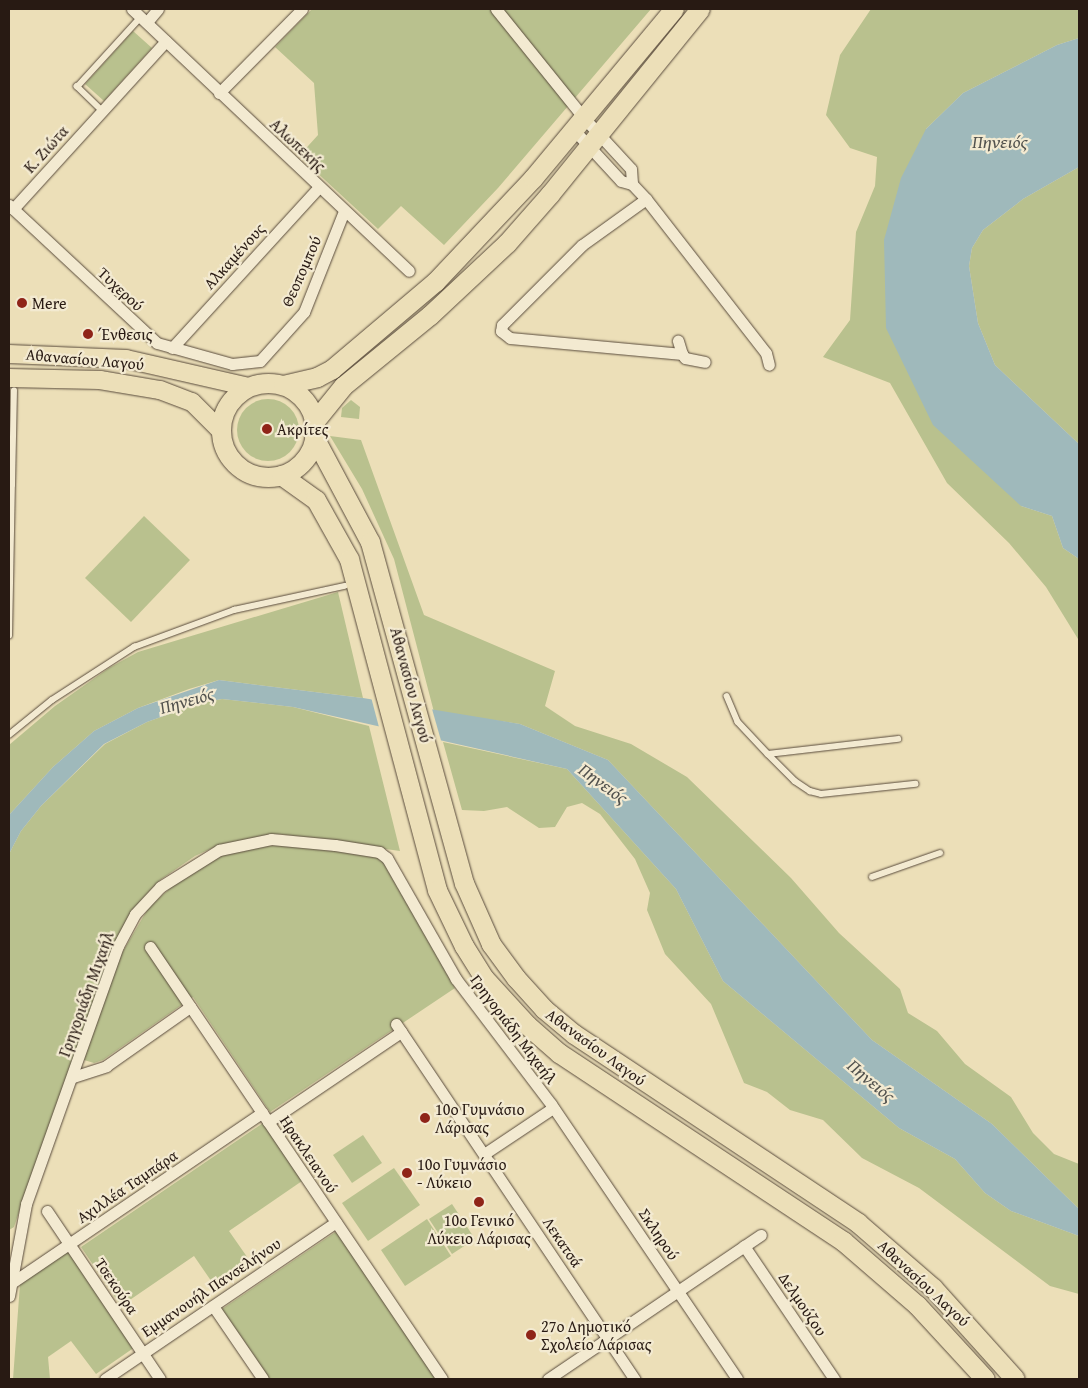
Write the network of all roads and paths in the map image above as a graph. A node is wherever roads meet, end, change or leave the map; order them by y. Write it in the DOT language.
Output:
graph roads {
  1 [pos="158,9"];
  2 [pos="302,9"];
  3 [pos="496,9"];
  4 [pos="674,9"];
  5 [pos="700,9"];
  6 [pos="140,16"];
  7 [pos="166,41"];
  8 [pos="219,93"];
  9 [pos="102,111"];
  10 [pos="579,124"];
  11 [pos="595,140"];
  12 [pos="632,184"];
  13 [pos="318,187"];
  14 [pos="646,199"];
  15 [pos="11,207"];
  16 [pos="344,211"];
  17 [pos="409,271"];
  18 [pos="678,341"];
  19 [pos="172,348"];
  20 [pos="9,354"];
  21 [pos="682,354"];
  22 [pos="260,361"];
  23 [pos="705,362"];
  24 [pos="769,365"];
  25 [pos="11,385"];
  26 [pos="284,385"];
  27 [pos="249,387"];
  28 [pos="314,430"];
  29 [pos="221,431"];
  30 [pos="281,475"];
  31 [pos="10,485"];
  32 [pos="351,585"];
  33 [pos="9,635"];
  34 [pos="727,696"];
  35 [pos="9,735"];
  36 [pos="898,739"];
  37 [pos="768,754"];
  38 [pos="915,784"];
  39 [pos="940,853"];
  40 [pos="872,877"];
  41 [pos="150,947"];
  42 [pos="190,1007"];
  43 [pos="398,1028"];
  44 [pos="73,1076"];
  45 [pos="553,1108"];
  46 [pos="265,1118"];
  47 [pos="484,1154"];
  48 [pos="47,1211"];
  49 [pos="336,1222"];
  50 [pos="761,1235"];
  51 [pos="69,1244"];
  52 [pos="744,1246"];
  53 [pos="9,1290"];
  54 [pos="678,1292"];
  55 [pos="213,1306"];
  56 [pos="608,1339"];
  57 [pos="143,1354"];
  58 [pos="105,1379"];
  59 [pos="160,1379"];
  60 [pos="263,1379"];
  61 [pos="442,1379"];
  62 [pos="548,1379"];
  63 [pos="635,1379"];
  64 [pos="737,1379"];
  65 [pos="834,1379"];
  66 [pos="985,1379"];
  67 [pos="1015,1379"];
  1 -- 6 [label="street"];
  2 -- 8 [label="street"];
  3 -- 10 [label="street"];
  4 -- 10 [label="highway"];
  5 -- 11 [label="highway"];
  6 -- 7 [label="street, Αλωπεκής"];
  6 -- 9 [label="lane"];
  7 -- 8 [label="street, Αλωπεκής"];
  7 -- 9 [label="street, Κ. Ζιώτα"];
  8 -- 13 [label="street, Αλωπεκής"];
  9 -- 15 [label="street, Κ. Ζιώτα"];
  10 -- 11 [label="street"];
  10 -- 11 [label="street"];
  10 -- 26 [label="highway"];
  11 -- 12 [label="street"];
  11 -- 12 [label="street"];
  11 -- 28 [label="highway"];
  12 -- 14 [label="street"];
  13 -- 16 [label="street, Αλωπεκής"];
  13 -- 19 [label="street, Αλκαμένους"];
  14 -- 21 [label="street"];
  14 -- 24 [label="street"];
  15 -- 19 [label="street, Τυχερού"];
  16 -- 17 [label="street, Αλωπεκής"];
  16 -- 22 [label="street, Θεοπομπού"];
  18 -- 21 [label="street"];
  19 -- 22 [label="street, Τυχερού"];
  20 -- 27 [label="main road, Αθανασίου Λαγού"];
  21 -- 23 [label="street"];
  25 -- 29 [label="main road, Αθανασίου Λαγού"];
  25 -- 31 [label="lane"];
  26 -- 27 [label="highway"];
  26 -- 28 [label="highway"];
  27 -- 29 [label="highway"];
  28 -- 30 [label="highway"];
  28 -- 67 [label="highway, Αθανασίου Λαγού"];
  29 -- 30 [label="highway"];
  30 -- 32 [label="highway, Αθανασίου Λαγού"];
  31 -- 33 [label="lane"];
  32 -- 35 [label="lane"];
  32 -- 66 [label="highway, Αθανασίου Λαγού"];
  34 -- 37 [label="lane"];
  36 -- 37 [label="lane"];
  37 -- 38 [label="lane"];
  39 -- 40 [label="lane"];
  41 -- 42 [label="street, Ηρακλειανού"];
  42 -- 44 [label="street"];
  42 -- 46 [label="street, Ηρακλειανού"];
  43 -- 46 [label="street, Αχιλλέα Ταμπάρα"];
  43 -- 47 [label="street, Λεκατσά"];
  44 -- 45 [label="street, Γρηγοριάδη Μιχαήλ"];
  44 -- 53 [label="street, Γρηγοριάδη Μιχαήλ"];
  45 -- 47 [label="street"];
  45 -- 54 [label="street, Σκληρού"];
  46 -- 49 [label="street, Ηρακλειανού"];
  46 -- 51 [label="street, Αχιλλέα Ταμπάρα"];
  47 -- 56 [label="street, Λεκατσά"];
  48 -- 51 [label="street, Τσεκούρα"];
  49 -- 55 [label="street, Εμμανουήλ Πανσελήνου"];
  49 -- 61 [label="street, Ηρακλειανού"];
  50 -- 52 [label="street"];
  51 -- 53 [label="street, Αχιλλέα Ταμπάρα"];
  51 -- 57 [label="street, Τσεκούρα"];
  52 -- 54 [label="street"];
  52 -- 65 [label="street, Δελμούζου"];
  54 -- 56 [label="street"];
  54 -- 64 [label="street, Σκληρού"];
  55 -- 57 [label="street, Εμμανουήλ Πανσελήνου"];
  55 -- 60 [label="street"];
  56 -- 62 [label="street"];
  56 -- 63 [label="street, Λεκατσά"];
  57 -- 58 [label="street, Εμμανουήλ Πανσελήνου"];
  57 -- 59 [label="street, Τσεκούρα"];
}
